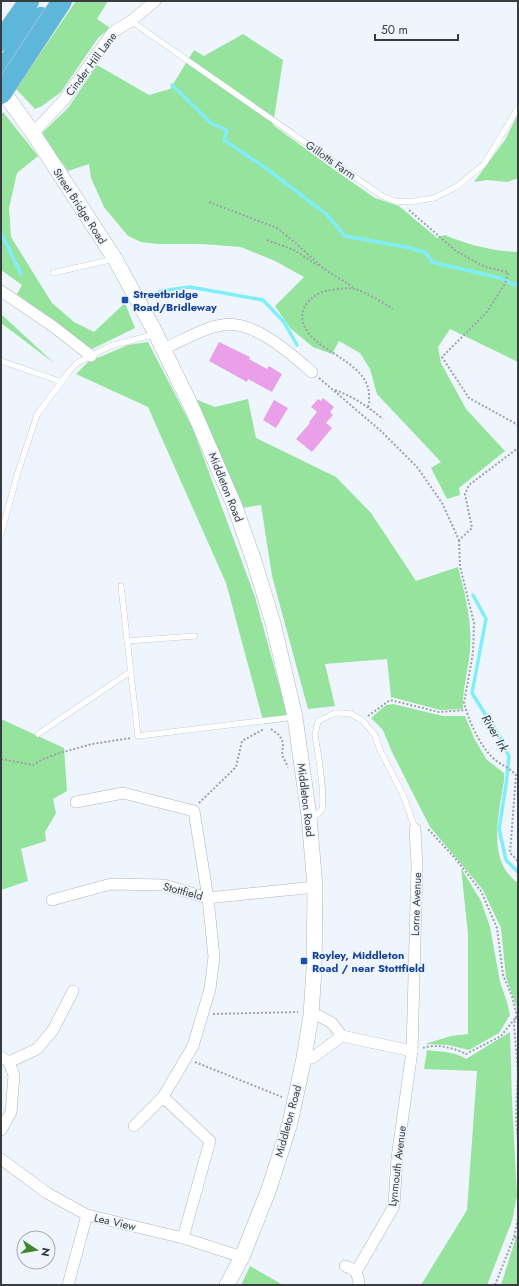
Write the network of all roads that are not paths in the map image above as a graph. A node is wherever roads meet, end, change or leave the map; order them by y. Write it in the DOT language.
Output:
graph roads {
  1 [pos="17,1"];
  2 [pos="29,1"];
  3 [pos="53,1"];
  4 [pos="62,1"];
  5 [pos="155,1"];
  6 [pos="131,21"];
  7 [pos="1,22"];
  8 [pos="1,41"];
  9 [pos="1,72"];
  10 [pos="1,89"];
  11 [pos="1,94"];
  12 [pos="518,108"];
  13 [pos="33,132"];
  14 [pos="115,259"];
  15 [pos="53,273"];
  16 [pos="1,291"];
  17 [pos="154,331"];
  18 [pos="163,349"];
  19 [pos="91,356"];
  20 [pos="1,361"];
  21 [pos="312,372"];
  22 [pos="62,382"];
  23 [pos="1,534"];
  24 [pos="121,586"];
  25 [pos="195,636"];
  26 [pos="127,641"];
  27 [pos="130,672"];
  28 [pos="295,717"];
  29 [pos="38,734"];
  30 [pos="76,802"];
  31 [pos="309,816"];
  32 [pos="415,829"];
  33 [pos="315,888"];
  34 [pos="208,898"];
  35 [pos="52,900"];
  36 [pos="73,990"];
  37 [pos="311,1013"];
  38 [pos="342,1036"];
  39 [pos="412,1051"];
  40 [pos="304,1058"];
  41 [pos="5,1060"];
  42 [pos="163,1097"];
  43 [pos="134,1126"];
  44 [pos="1,1130"];
  45 [pos="1,1159"];
  46 [pos="87,1215"];
  47 [pos="183,1238"];
  48 [pos="242,1257"];
  49 [pos="345,1266"];
  50 [pos="356,1272"];
  51 [pos="359,1284"];
  52 [pos="68,1285"];
  53 [pos="227,1285"];
  1 -- 7 [label="highway"];
  2 -- 8 [label="highway"];
  3 -- 9 [label="highway"];
  4 -- 11 [label="highway, bridge"];
  5 -- 6 [label="street, Cinder Hill Lane"];
  6 -- 12 [label="lane, Gillotts Farm"];
  6 -- 13 [label="street, Cinder Hill Lane"];
  10 -- 13 [label="main road, Street Bridge Road"];
  13 -- 14 [label="main road, Street Bridge Road"];
  14 -- 15 [label="lane"];
  14 -- 17 [label="main road, Street Bridge Road"];
  16 -- 19 [label="street"];
  17 -- 18 [label="main road, Middleton Road"];
  17 -- 19 [label="lane"];
  18 -- 21 [label="street"];
  18 -- 28 [label="main road, Middleton Road"];
  19 -- 22 [label="lane"];
  20 -- 22 [label="lane"];
  22 -- 23 [label="lane"];
  24 -- 26 [label="lane"];
  25 -- 26 [label="lane"];
  26 -- 27 [label="lane"];
  27 -- 28 [label="lane"];
  27 -- 29 [label="lane"];
  28 -- 31 [label="main road, Middleton Road"];
  30 -- 34 [label="street"];
  31 -- 32 [label="lane"];
  31 -- 33 [label="main road, Middleton Road"];
  32 -- 39 [label="street, Lorne Avenue"];
  33 -- 34 [label="street, Stottfield"];
  33 -- 37 [label="main road, Middleton Road"];
  34 -- 35 [label="street, Stottfield"];
  34 -- 42 [label="street"];
  36 -- 41 [label="street"];
  37 -- 38 [label="street"];
  37 -- 40 [label="main road, Middleton Road"];
  38 -- 39 [label="street"];
  38 -- 40 [label="street"];
  39 -- 50 [label="street, Lynmouth Avenue"];
  40 -- 48 [label="main road, Middleton Road"];
  41 -- 44 [label="street"];
  42 -- 43 [label="street"];
  42 -- 47 [label="street"];
  45 -- 46 [label="street, Lea View"];
  46 -- 47 [label="street, Lea View"];
  46 -- 52 [label="street"];
  47 -- 48 [label="street, Lea View"];
  48 -- 53 [label="main road, Middleton Road"];
  49 -- 50 [label="street"];
  50 -- 51 [label="street"];
}
